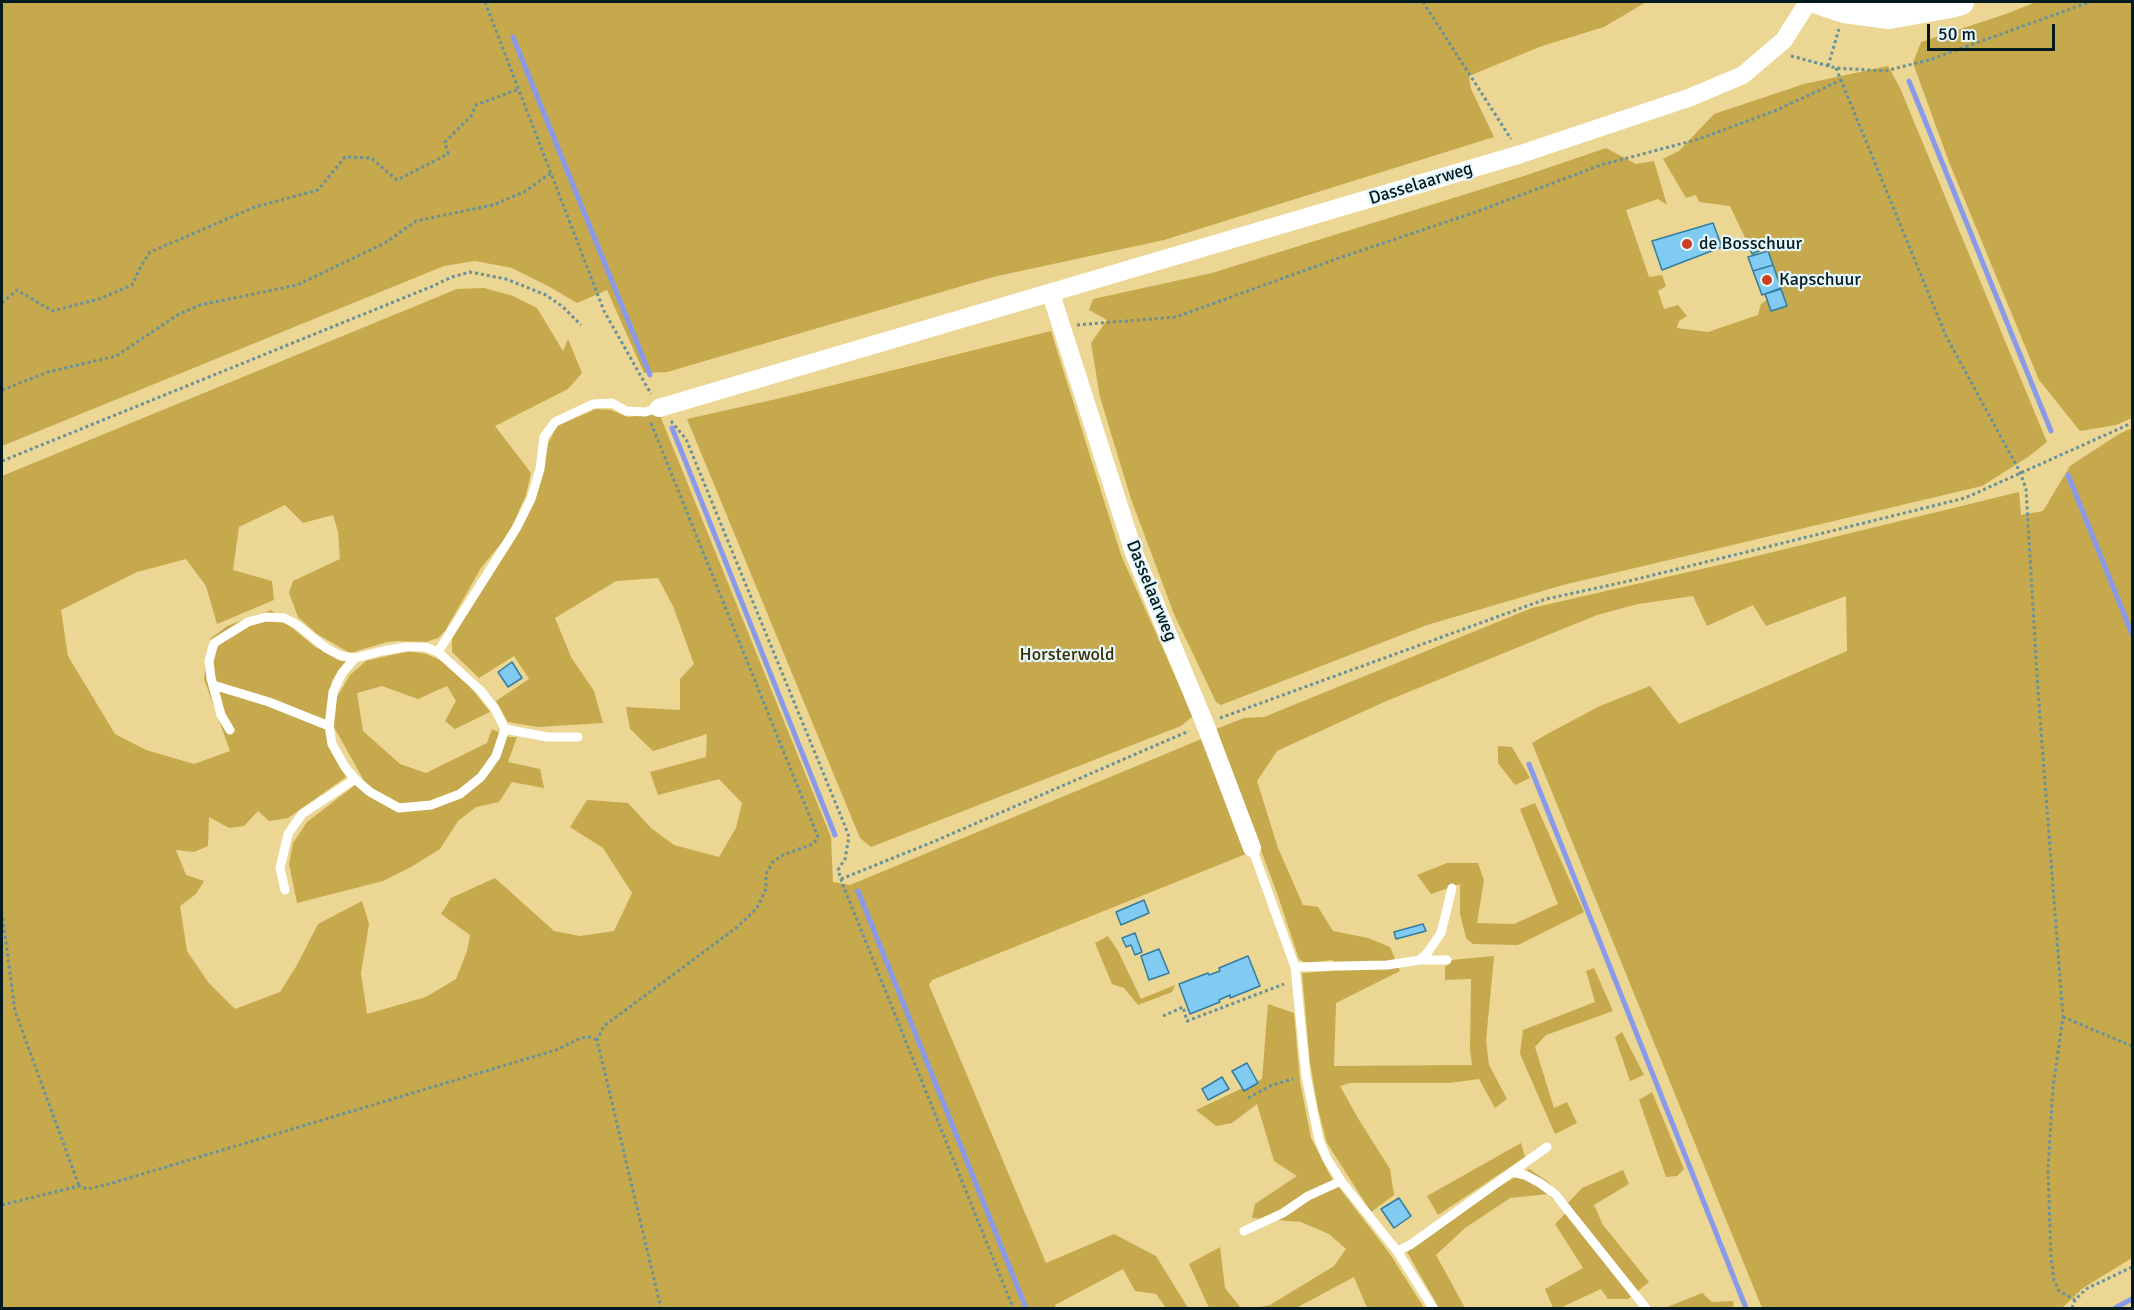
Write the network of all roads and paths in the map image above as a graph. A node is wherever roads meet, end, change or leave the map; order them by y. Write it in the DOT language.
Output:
graph roads {
  1 [pos="485,2"];
  2 [pos="1423,2"];
  3 [pos="1808,2"];
  4 [pos="1820,2"];
  5 [pos="1961,2"];
  6 [pos="2090,2"];
  7 [pos="1844,10"];
  8 [pos="1778,46"];
  9 [pos="1828,66"];
  10 [pos="1836,68"];
  11 [pos="1841,81"];
  12 [pos="519,89"];
  13 [pos="1521,154"];
  14 [pos="551,173"];
  15 [pos="1051,294"];
  16 [pos="2,303"];
  17 [pos="581,325"];
  18 [pos="1061,327"];
  19 [pos="2,390"];
  20 [pos="652,410"];
  21 [pos="2133,423"];
  22 [pos="2,461"];
  23 [pos="2020,472"];
  24 [pos="438,652"];
  25 [pos="355,658"];
  26 [pos="213,685"];
  27 [pos="1206,724"];
  28 [pos="329,726"];
  29 [pos="505,729"];
  30 [pos="230,730"];
  31 [pos="578,737"];
  32 [pos="355,779"];
  33 [pos="1252,848"];
  34 [pos="841,879"];
  35 [pos="1452,888"];
  36 [pos="285,890"];
  37 [pos="2,912"];
  38 [pos="1420,960"];
  39 [pos="1447,960"];
  40 [pos="1296,967"];
  41 [pos="1297,980"];
  42 [pos="1163,1016"];
  43 [pos="2062,1017"];
  44 [pos="597,1040"];
  45 [pos="2133,1046"];
  46 [pos="1306,1076"];
  47 [pos="1248,1098"];
  48 [pos="1547,1147"];
  49 [pos="1512,1172"];
  50 [pos="1341,1181"];
  51 [pos="79,1186"];
  52 [pos="2,1205"];
  53 [pos="1244,1231"];
  54 [pos="1397,1251"];
  55 [pos="2133,1267"];
  56 [pos="2075,1300"];
  57 [pos="1645,1307"];
  58 [pos="661,1308"];
  59 [pos="1013,1308"];
  60 [pos="1433,1308"];
  61 [pos="2072,1308"];
  1 -- 12 [label="path"];
  2 -- 13 [label="path"];
  3 -- 8 [label="street, Dasselaarweg"];
  4 -- 7 [label="street"];
  5 -- 7 [label="street"];
  6 -- 10 [label="path"];
  7 -- 9 [label="path"];
  8 -- 9 [label="path"];
  8 -- 13 [label="street, Dasselaarweg"];
  9 -- 10 [label="path"];
  10 -- 11 [label="path"];
  11 -- 18 [label="path"];
  11 -- 23 [label="path"];
  12 -- 14 [label="path"];
  12 -- 16 [label="path"];
  13 -- 15 [label="street, Dasselaarweg"];
  14 -- 19 [label="path"];
  14 -- 20 [label="path"];
  15 -- 18 [label="street, Dasselaarweg"];
  15 -- 20 [label="street, Dasselaarweg"];
  17 -- 22 [label="path"];
  18 -- 27 [label="street, Dasselaarweg"];
  20 -- 24 [label="lane"];
  20 -- 34 [label="path"];
  20 -- 44 [label="path"];
  21 -- 23 [label="path"];
  23 -- 27 [label="path"];
  23 -- 43 [label="path"];
  24 -- 25 [label="lane"];
  24 -- 29 [label="lane"];
  25 -- 26 [label="lane"];
  25 -- 28 [label="lane"];
  26 -- 28 [label="lane"];
  26 -- 30 [label="lane"];
  27 -- 33 [label="street, Dasselaarweg"];
  27 -- 34 [label="path"];
  28 -- 32 [label="lane"];
  29 -- 31 [label="lane"];
  29 -- 32 [label="lane"];
  32 -- 36 [label="lane"];
  33 -- 40 [label="lane"];
  34 -- 59 [label="path"];
  35 -- 38 [label="lane"];
  37 -- 51 [label="path"];
  38 -- 39 [label="lane"];
  38 -- 40 [label="lane"];
  40 -- 41 [label="lane"];
  41 -- 42 [label="path"];
  41 -- 46 [label="lane"];
  43 -- 45 [label="path"];
  43 -- 56 [label="path"];
  44 -- 51 [label="path"];
  44 -- 58 [label="path"];
  46 -- 47 [label="path"];
  46 -- 50 [label="lane"];
  48 -- 49 [label="lane"];
  49 -- 54 [label="lane"];
  49 -- 57 [label="lane"];
  50 -- 53 [label="lane"];
  50 -- 54 [label="lane"];
  51 -- 52 [label="path"];
  54 -- 60 [label="lane"];
  55 -- 56 [label="path"];
  56 -- 61 [label="path"];
}
